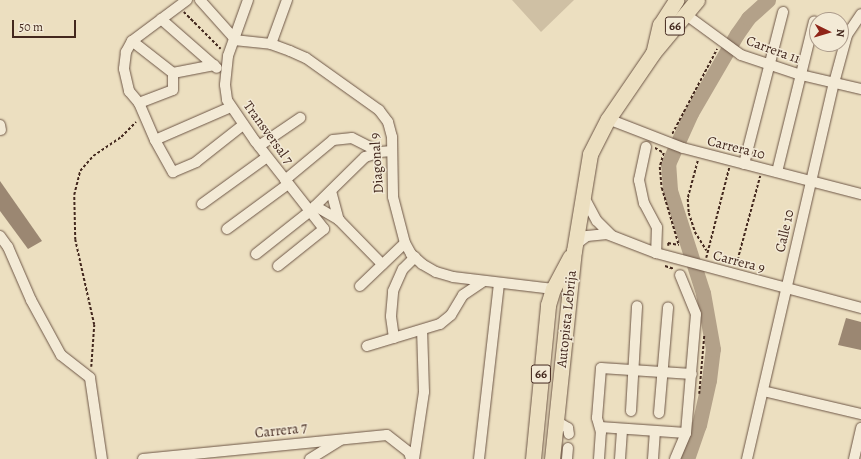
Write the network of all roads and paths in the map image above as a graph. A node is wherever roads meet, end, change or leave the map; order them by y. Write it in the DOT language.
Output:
graph roads {
  1 [pos="200,0"];
  2 [pos="248,0"];
  3 [pos="287,0"];
  4 [pos="676,0"];
  5 [pos="697,0"];
  6 [pos="183,3"];
  7 [pos="783,12"];
  8 [pos="685,14"];
  9 [pos="861,14"];
  10 [pos="161,20"];
  11 [pos="718,38"];
  12 [pos="234,39"];
  13 [pos="132,41"];
  14 [pos="809,42"];
  15 [pos="271,44"];
  16 [pos="653,53"];
  17 [pos="228,56"];
  18 [pos="214,65"];
  19 [pos="769,66"];
  20 [pos="173,74"];
  21 [pos="225,74"];
  22 [pos="801,75"];
  23 [pos="834,83"];
  24 [pos="861,89"];
  25 [pos="141,106"];
  26 [pos="231,107"];
  27 [pos="300,118"];
  28 [pos="608,119"];
  29 [pos="0,125"];
  30 [pos="243,125"];
  31 [pos="0,130"];
  32 [pos="663,139"];
  33 [pos="155,140"];
  34 [pos="259,146"];
  35 [pos="646,147"];
  36 [pos="392,151"];
  37 [pos="380,152"];
  38 [pos="700,153"];
  39 [pos="267,158"];
  40 [pos="731,161"];
  41 [pos="744,164"];
  42 [pos="762,169"];
  43 [pos="778,172"];
  44 [pos="812,181"];
  45 [pos="286,182"];
  46 [pos="331,190"];
  47 [pos="582,193"];
  48 [pos="861,194"];
  49 [pos="202,204"];
  50 [pos="312,209"];
  51 [pos="339,220"];
  52 [pos="227,229"];
  53 [pos="612,235"];
  54 [pos="0,236"];
  55 [pos="405,243"];
  56 [pos="678,245"];
  57 [pos="574,248"];
  58 [pos="707,252"];
  59 [pos="656,253"];
  60 [pos="256,254"];
  61 [pos="415,258"];
  62 [pos="382,264"];
  63 [pos="278,266"];
  64 [pos="701,266"];
  65 [pos="680,275"];
  66 [pos="734,275"];
  67 [pos="484,281"];
  68 [pos="499,284"];
  69 [pos="360,286"];
  70 [pos="553,289"];
  71 [pos="786,289"];
  72 [pos="638,306"];
  73 [pos="668,307"];
  74 [pos="861,308"];
  75 [pos="422,330"];
  76 [pos="394,338"];
  77 [pos="367,346"];
  78 [pos="634,370"];
  79 [pos="662,372"];
  80 [pos="692,374"];
  81 [pos="90,378"];
  82 [pos="763,391"];
  83 [pos="631,411"];
  84 [pos="659,413"];
  85 [pos="861,414"];
  86 [pos="556,421"];
  87 [pos="600,427"];
  88 [pos="861,428"];
  89 [pos="622,429"];
  90 [pos="655,431"];
  91 [pos="686,433"];
  92 [pos="569,434"];
  93 [pos="342,439"];
  94 [pos="568,448"];
  95 [pos="102,459"];
  96 [pos="143,459"];
  97 [pos="310,459"];
  98 [pos="412,459"];
  99 [pos="479,459"];
  100 [pos="533,459"];
  101 [pos="553,459"];
  102 [pos="567,459"];
  103 [pos="599,459"];
  104 [pos="620,459"];
  105 [pos="652,459"];
  106 [pos="675,459"];
  107 [pos="747,459"];
  108 [pos="854,459"];
  1 -- 12 [label="street"];
  2 -- 12 [label="street, Transversal 7"];
  3 -- 15 [label="street"];
  4 -- 16 [label="highway, Autopista Lebrija / 66"];
  5 -- 8 [label="highway, Autopista Lebrija / 66"];
  6 -- 10 [label="street"];
  6 -- 17 [label="path"];
  7 -- 19 [label="street"];
  8 -- 11 [label="street, Carrera 11"];
  8 -- 16 [label="highway, Autopista Lebrija / 66"];
  9 -- 23 [label="street, Calle 10"];
  10 -- 13 [label="street"];
  10 -- 18 [label="street"];
  11 -- 19 [label="street, Carrera 11"];
  11 -- 32 [label="path"];
  12 -- 15 [label="street, Diagonal 9"];
  12 -- 17 [label="street, Transversal 7"];
  13 -- 20 [label="street"];
  13 -- 25 [label="street"];
  14 -- 22 [label="street"];
  15 -- 36 [label="street, Diagonal 9"];
  16 -- 28 [label="highway, Autopista Lebrija / 66"];
  17 -- 21 [label="street, Transversal 7"];
  18 -- 20 [label="street"];
  18 -- 21 [label="street"];
  19 -- 22 [label="street, Carrera 11"];
  19 -- 41 [label="street"];
  20 -- 25 [label="street"];
  21 -- 26 [label="street, Transversal 7"];
  22 -- 23 [label="street, Carrera 11"];
  22 -- 43 [label="street"];
  23 -- 24 [label="street, Carrera 11"];
  23 -- 44 [label="street, Calle 10"];
  25 -- 33 [label="street"];
  25 -- 81 [label="path"];
  26 -- 30 [label="street, Transversal 7"];
  26 -- 33 [label="street"];
  27 -- 34 [label="street"];
  28 -- 32 [label="street, Carrera 10"];
  28 -- 47 [label="highway, Autopista Lebrija / 66"];
  29 -- 31 [label="street"];
  30 -- 33 [label="street"];
  30 -- 34 [label="street, Transversal 7"];
  32 -- 38 [label="street, Carrera 10"];
  32 -- 56 [label="path"];
  34 -- 39 [label="street, Transversal 7"];
  35 -- 59 [label="street"];
  36 -- 37 [label="street"];
  36 -- 55 [label="street, Diagonal 9"];
  37 -- 45 [label="street"];
  37 -- 46 [label="street"];
  38 -- 40 [label="street, Carrera 10"];
  38 -- 58 [label="path"];
  39 -- 45 [label="street, Transversal 7"];
  39 -- 49 [label="street"];
  40 -- 41 [label="street, Carrera 10"];
  40 -- 58 [label="path"];
  41 -- 42 [label="street, Carrera 10"];
  42 -- 43 [label="street, Carrera 10"];
  42 -- 66 [label="path"];
  43 -- 44 [label="street, Carrera 10"];
  44 -- 48 [label="street, Carrera 10"];
  44 -- 71 [label="street, Calle 10"];
  45 -- 50 [label="street, Transversal 7"];
  45 -- 52 [label="street"];
  46 -- 50 [label="street"];
  46 -- 51 [label="street"];
  47 -- 53 [label="street, Carrera 9"];
  47 -- 57 [label="highway, Autopista Lebrija / 66"];
  50 -- 51 [label="street"];
  50 -- 60 [label="street"];
  50 -- 63 [label="street, Transversal 7"];
  51 -- 62 [label="street"];
  53 -- 57 [label="street, Carrera 9"];
  53 -- 59 [label="street, Carrera 9"];
  54 -- 81 [label="street"];
  55 -- 61 [label="street, Diagonal 9"];
  55 -- 62 [label="street"];
  57 -- 70 [label="highway, Autopista Lebrija / 66"];
  57 -- 86 [label="highway, Autopista Lebrija / 66"];
  58 -- 64 [label="path"];
  59 -- 64 [label="street, Carrera 9"];
  61 -- 67 [label="street, Diagonal 9"];
  61 -- 76 [label="street"];
  62 -- 69 [label="street"];
  64 -- 66 [label="street, Carrera 9"];
  65 -- 80 [label="street"];
  66 -- 71 [label="street, Carrera 9"];
  67 -- 68 [label="street, Diagonal 9"];
  67 -- 75 [label="street"];
  68 -- 70 [label="street, Diagonal 9"];
  68 -- 99 [label="street"];
  70 -- 100 [label="highway, Autopista Lebrija / 66"];
  71 -- 74 [label="street, Carrera 9"];
  71 -- 82 [label="street, Calle 10"];
  72 -- 78 [label="street"];
  73 -- 79 [label="street"];
  75 -- 76 [label="street"];
  75 -- 98 [label="street"];
  76 -- 77 [label="street"];
  78 -- 79 [label="street"];
  78 -- 83 [label="street"];
  78 -- 87 [label="street"];
  79 -- 80 [label="street"];
  79 -- 84 [label="street"];
  80 -- 91 [label="street"];
  81 -- 95 [label="street"];
  82 -- 85 [label="street"];
  82 -- 107 [label="street, Calle 10"];
  86 -- 92 [label="street"];
  86 -- 101 [label="highway, Autopista Lebrija / 66"];
  87 -- 89 [label="street"];
  87 -- 103 [label="street"];
  88 -- 108 [label="street"];
  89 -- 90 [label="street"];
  89 -- 104 [label="street"];
  90 -- 91 [label="street"];
  90 -- 105 [label="street"];
  91 -- 106 [label="street"];
  93 -- 96 [label="street, Carrera 7"];
  93 -- 97 [label="street"];
  93 -- 98 [label="street, Carrera 7"];
  94 -- 102 [label="street"];
}
